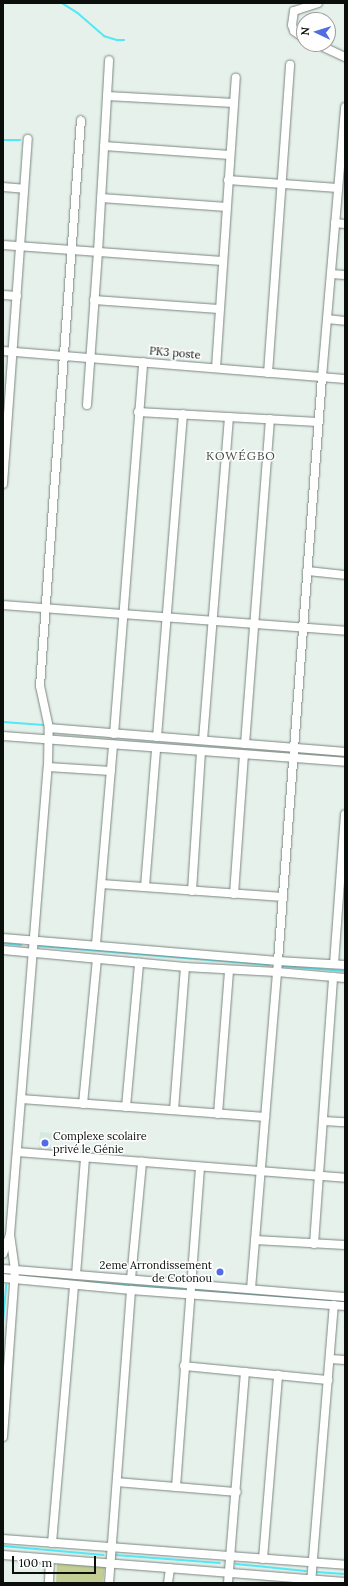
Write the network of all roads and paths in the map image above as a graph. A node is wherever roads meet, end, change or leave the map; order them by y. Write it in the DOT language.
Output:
graph roads {
  1 [pos="318,3"];
  2 [pos="296,32"];
  3 [pos="334,52"];
  4 [pos="345,57"];
  5 [pos="109,60"];
  6 [pos="290,65"];
  7 [pos="236,78"];
  8 [pos="107,96"];
  9 [pos="234,103"];
  10 [pos="345,107"];
  11 [pos="345,117"];
  12 [pos="81,120"];
  13 [pos="28,139"];
  14 [pos="104,146"];
  15 [pos="230,155"];
  16 [pos="342,171"];
  17 [pos="228,180"];
  18 [pos="281,184"];
  19 [pos="3,187"];
  20 [pos="338,188"];
  21 [pos="24,189"];
  22 [pos="100,198"];
  23 [pos="226,207"];
  24 [pos="335,223"];
  25 [pos="345,224"];
  26 [pos="3,245"];
  27 [pos="21,246"];
  28 [pos="73,249"];
  29 [pos="98,252"];
  30 [pos="222,261"];
  31 [pos="331,274"];
  32 [pos="345,275"];
  33 [pos="3,296"];
  34 [pos="17,296"];
  35 [pos="94,300"];
  36 [pos="219,309"];
  37 [pos="327,319"];
  38 [pos="345,320"];
  39 [pos="3,351"];
  40 [pos="13,352"];
  41 [pos="64,357"];
  42 [pos="90,359"];
  43 [pos="143,362"];
  44 [pos="216,368"];
  45 [pos="268,373"];
  46 [pos="322,377"];
  47 [pos="345,379"];
  48 [pos="6,400"];
  49 [pos="86,405"];
  50 [pos="138,412"];
  51 [pos="183,414"];
  52 [pos="228,417"];
  53 [pos="270,419"];
  54 [pos="318,422"];
  55 [pos="3,484"];
  56 [pos="307,571"];
  57 [pos="345,575"];
  58 [pos="3,605"];
  59 [pos="46,608"];
  60 [pos="124,614"];
  61 [pos="168,617"];
  62 [pos="212,621"];
  63 [pos="254,624"];
  64 [pos="303,628"];
  65 [pos="345,631"];
  66 [pos="49,728"];
  67 [pos="114,734"];
  68 [pos="3,736"];
  69 [pos="157,737"];
  70 [pos="49,739"];
  71 [pos="203,740"];
  72 [pos="245,744"];
  73 [pos="113,745"];
  74 [pos="294,747"];
  75 [pos="156,749"];
  76 [pos="201,752"];
  77 [pos="345,752"];
  78 [pos="244,755"];
  79 [pos="292,758"];
  80 [pos="345,762"];
  81 [pos="48,767"];
  82 [pos="111,771"];
  83 [pos="345,814"];
  84 [pos="102,884"];
  85 [pos="145,887"];
  86 [pos="192,891"];
  87 [pos="234,894"];
  88 [pos="283,898"];
  89 [pos="342,911"];
  90 [pos="3,938"];
  91 [pos="35,941"];
  92 [pos="96,944"];
  93 [pos="3,950"];
  94 [pos="34,953"];
  95 [pos="97,959"];
  96 [pos="278,961"];
  97 [pos="139,963"];
  98 [pos="334,964"];
  99 [pos="345,965"];
  100 [pos="185,967"];
  101 [pos="228,970"];
  102 [pos="277,972"];
  103 [pos="333,977"];
  104 [pos="345,978"];
  105 [pos="21,1099"];
  106 [pos="83,1104"];
  107 [pos="126,1107"];
  108 [pos="174,1110"];
  109 [pos="218,1114"];
  110 [pos="265,1117"];
  111 [pos="323,1121"];
  112 [pos="345,1122"];
  113 [pos="17,1152"];
  114 [pos="85,1158"];
  115 [pos="142,1162"];
  116 [pos="200,1167"];
  117 [pos="261,1171"];
  118 [pos="319,1176"];
  119 [pos="345,1178"];
  120 [pos="7,1223"];
  121 [pos="10,1235"];
  122 [pos="255,1240"];
  123 [pos="314,1244"];
  124 [pos="345,1245"];
  125 [pos="3,1254"];
  126 [pos="3,1270"];
  127 [pos="14,1270"];
  128 [pos="76,1275"];
  129 [pos="3,1278"];
  130 [pos="14,1280"];
  131 [pos="131,1280"];
  132 [pos="193,1284"];
  133 [pos="74,1285"];
  134 [pos="251,1289"];
  135 [pos="131,1290"];
  136 [pos="192,1294"];
  137 [pos="345,1297"];
  138 [pos="334,1306"];
  139 [pos="345,1306"];
  140 [pos="330,1359"];
  141 [pos="345,1360"];
  142 [pos="184,1366"];
  143 [pos="245,1372"];
  144 [pos="278,1376"];
  145 [pos="328,1380"];
  146 [pos="3,1437"];
  147 [pos="117,1482"];
  148 [pos="176,1487"];
  149 [pos="237,1492"];
  150 [pos="3,1539"];
  151 [pos="52,1543"];
  152 [pos="111,1546"];
  153 [pos="3,1555"];
  154 [pos="230,1556"];
  155 [pos="263,1559"];
  156 [pos="50,1560"];
  157 [pos="110,1564"];
  158 [pos="313,1564"];
  159 [pos="345,1565"];
  160 [pos="170,1568"];
  161 [pos="229,1572"];
  162 [pos="261,1579"];
  163 [pos="311,1581"];
  164 [pos="345,1582"];
  165 [pos="48,1583"];
  166 [pos="109,1583"];
  167 [pos="168,1583"];
  168 [pos="228,1583"];
  1 -- 2 [label="street"];
  3 -- 4 [label="street"];
  5 -- 8 [label="street"];
  6 -- 18 [label="street"];
  7 -- 9 [label="street"];
  8 -- 9 [label="street"];
  8 -- 14 [label="street"];
  9 -- 15 [label="street"];
  10 -- 11 [label="street"];
  11 -- 16 [label="street"];
  12 -- 28 [label="street"];
  13 -- 21 [label="street"];
  14 -- 15 [label="street"];
  14 -- 22 [label="street"];
  15 -- 17 [label="street"];
  16 -- 20 [label="street"];
  17 -- 18 [label="street"];
  17 -- 23 [label="street"];
  18 -- 20 [label="street"];
  18 -- 45 [label="street"];
  19 -- 21 [label="street"];
  20 -- 24 [label="street"];
  21 -- 27 [label="street"];
  22 -- 23 [label="street"];
  22 -- 29 [label="street"];
  23 -- 30 [label="street"];
  24 -- 25 [label="street"];
  24 -- 31 [label="street"];
  26 -- 27 [label="street"];
  27 -- 28 [label="street"];
  27 -- 34 [label="street"];
  28 -- 29 [label="street"];
  28 -- 41 [label="street"];
  29 -- 30 [label="street"];
  29 -- 35 [label="street"];
  30 -- 36 [label="street"];
  31 -- 32 [label="street"];
  31 -- 37 [label="street"];
  33 -- 34 [label="street"];
  34 -- 40 [label="street"];
  35 -- 36 [label="street"];
  35 -- 42 [label="street"];
  36 -- 44 [label="street"];
  37 -- 38 [label="street"];
  37 -- 46 [label="street"];
  39 -- 40 [label="street, PK3 poste"];
  40 -- 41 [label="street, PK3 poste"];
  40 -- 48 [label="street"];
  41 -- 42 [label="street, PK3 poste"];
  41 -- 59 [label="street"];
  42 -- 43 [label="street, PK3 poste"];
  42 -- 49 [label="street"];
  43 -- 44 [label="street, PK3 poste"];
  43 -- 50 [label="street"];
  44 -- 45 [label="street, PK3 poste"];
  45 -- 46 [label="street, PK3 poste"];
  46 -- 47 [label="street, PK3 poste"];
  46 -- 54 [label="street"];
  48 -- 55 [label="street"];
  50 -- 51 [label="street"];
  50 -- 60 [label="street"];
  51 -- 52 [label="street"];
  51 -- 61 [label="street"];
  52 -- 53 [label="street"];
  52 -- 62 [label="street"];
  53 -- 54 [label="street"];
  53 -- 63 [label="street"];
  54 -- 56 [label="street"];
  56 -- 57 [label="street"];
  56 -- 64 [label="street"];
  58 -- 59 [label="street"];
  59 -- 60 [label="street"];
  59 -- 66 [label="street"];
  60 -- 61 [label="street"];
  60 -- 67 [label="street"];
  61 -- 62 [label="street"];
  61 -- 69 [label="street"];
  62 -- 63 [label="street"];
  62 -- 71 [label="street"];
  63 -- 64 [label="street"];
  63 -- 72 [label="street"];
  64 -- 65 [label="street"];
  64 -- 74 [label="street"];
  66 -- 67 [label="street"];
  66 -- 70 [label="street"];
  67 -- 69 [label="street"];
  68 -- 70 [label="street"];
  69 -- 71 [label="street"];
  70 -- 73 [label="street"];
  70 -- 81 [label="street"];
  71 -- 72 [label="street"];
  72 -- 74 [label="street"];
  73 -- 75 [label="street"];
  73 -- 82 [label="street"];
  74 -- 77 [label="street"];
  74 -- 79 [label="street"];
  75 -- 76 [label="street"];
  75 -- 85 [label="street"];
  76 -- 78 [label="street"];
  76 -- 86 [label="street"];
  78 -- 79 [label="street"];
  78 -- 87 [label="street"];
  79 -- 80 [label="street"];
  79 -- 88 [label="street"];
  81 -- 82 [label="street"];
  81 -- 91 [label="street"];
  82 -- 84 [label="street"];
  83 -- 89 [label="street"];
  84 -- 85 [label="street"];
  84 -- 92 [label="street"];
  85 -- 86 [label="street"];
  86 -- 87 [label="street"];
  87 -- 88 [label="street"];
  88 -- 96 [label="street"];
  89 -- 98 [label="street"];
  90 -- 91 [label="street"];
  91 -- 92 [label="street"];
  91 -- 94 [label="street"];
  92 -- 96 [label="street"];
  93 -- 94 [label="street"];
  94 -- 95 [label="street"];
  94 -- 105 [label="street"];
  95 -- 97 [label="street"];
  95 -- 106 [label="street"];
  96 -- 98 [label="street"];
  96 -- 102 [label="street"];
  97 -- 100 [label="street"];
  97 -- 107 [label="street"];
  98 -- 99 [label="street"];
  100 -- 101 [label="street"];
  100 -- 108 [label="street"];
  101 -- 102 [label="street"];
  101 -- 109 [label="street"];
  102 -- 103 [label="street"];
  102 -- 110 [label="street"];
  103 -- 104 [label="street"];
  103 -- 111 [label="street"];
  105 -- 106 [label="street"];
  105 -- 113 [label="street"];
  106 -- 107 [label="street"];
  107 -- 108 [label="street"];
  108 -- 109 [label="street"];
  109 -- 110 [label="street"];
  110 -- 117 [label="street"];
  111 -- 112 [label="street"];
  111 -- 118 [label="street"];
  113 -- 114 [label="street"];
  113 -- 120 [label="street"];
  114 -- 115 [label="street"];
  114 -- 128 [label="street"];
  115 -- 116 [label="street"];
  115 -- 131 [label="street"];
  116 -- 117 [label="street"];
  116 -- 132 [label="street"];
  117 -- 118 [label="street"];
  117 -- 122 [label="street"];
  118 -- 119 [label="street"];
  118 -- 123 [label="street"];
  120 -- 121 [label="street"];
  121 -- 125 [label="street"];
  121 -- 127 [label="street"];
  122 -- 123 [label="street"];
  122 -- 134 [label="street"];
  123 -- 124 [label="street"];
  126 -- 127 [label="street"];
  127 -- 128 [label="street"];
  127 -- 130 [label="street"];
  128 -- 131 [label="street"];
  129 -- 130 [label="street"];
  130 -- 133 [label="street"];
  130 -- 146 [label="street"];
  131 -- 132 [label="street"];
  132 -- 134 [label="street"];
  132 -- 136 [label="street"];
  133 -- 135 [label="street"];
  133 -- 151 [label="street"];
  134 -- 137 [label="street"];
  135 -- 136 [label="street"];
  135 -- 147 [label="street"];
  136 -- 138 [label="street"];
  136 -- 142 [label="street"];
  138 -- 139 [label="street"];
  138 -- 140 [label="street"];
  140 -- 141 [label="street"];
  140 -- 145 [label="street"];
  142 -- 143 [label="street"];
  142 -- 148 [label="street"];
  143 -- 144 [label="street"];
  143 -- 149 [label="street"];
  144 -- 145 [label="street"];
  144 -- 155 [label="street"];
  145 -- 158 [label="street"];
  147 -- 148 [label="street"];
  147 -- 152 [label="street"];
  148 -- 149 [label="street"];
  149 -- 154 [label="street"];
  150 -- 151 [label="street"];
  151 -- 152 [label="street"];
  152 -- 154 [label="street"];
  152 -- 157 [label="street"];
  153 -- 156 [label="street"];
  154 -- 155 [label="street"];
  154 -- 161 [label="street"];
  155 -- 158 [label="street"];
  156 -- 157 [label="street"];
  156 -- 165 [label="street"];
  157 -- 160 [label="street"];
  157 -- 166 [label="street"];
  158 -- 159 [label="street"];
  158 -- 163 [label="street"];
  160 -- 161 [label="street"];
  160 -- 167 [label="street"];
  161 -- 162 [label="street"];
  161 -- 168 [label="street"];
  162 -- 163 [label="street"];
  163 -- 164 [label="street"];
}
